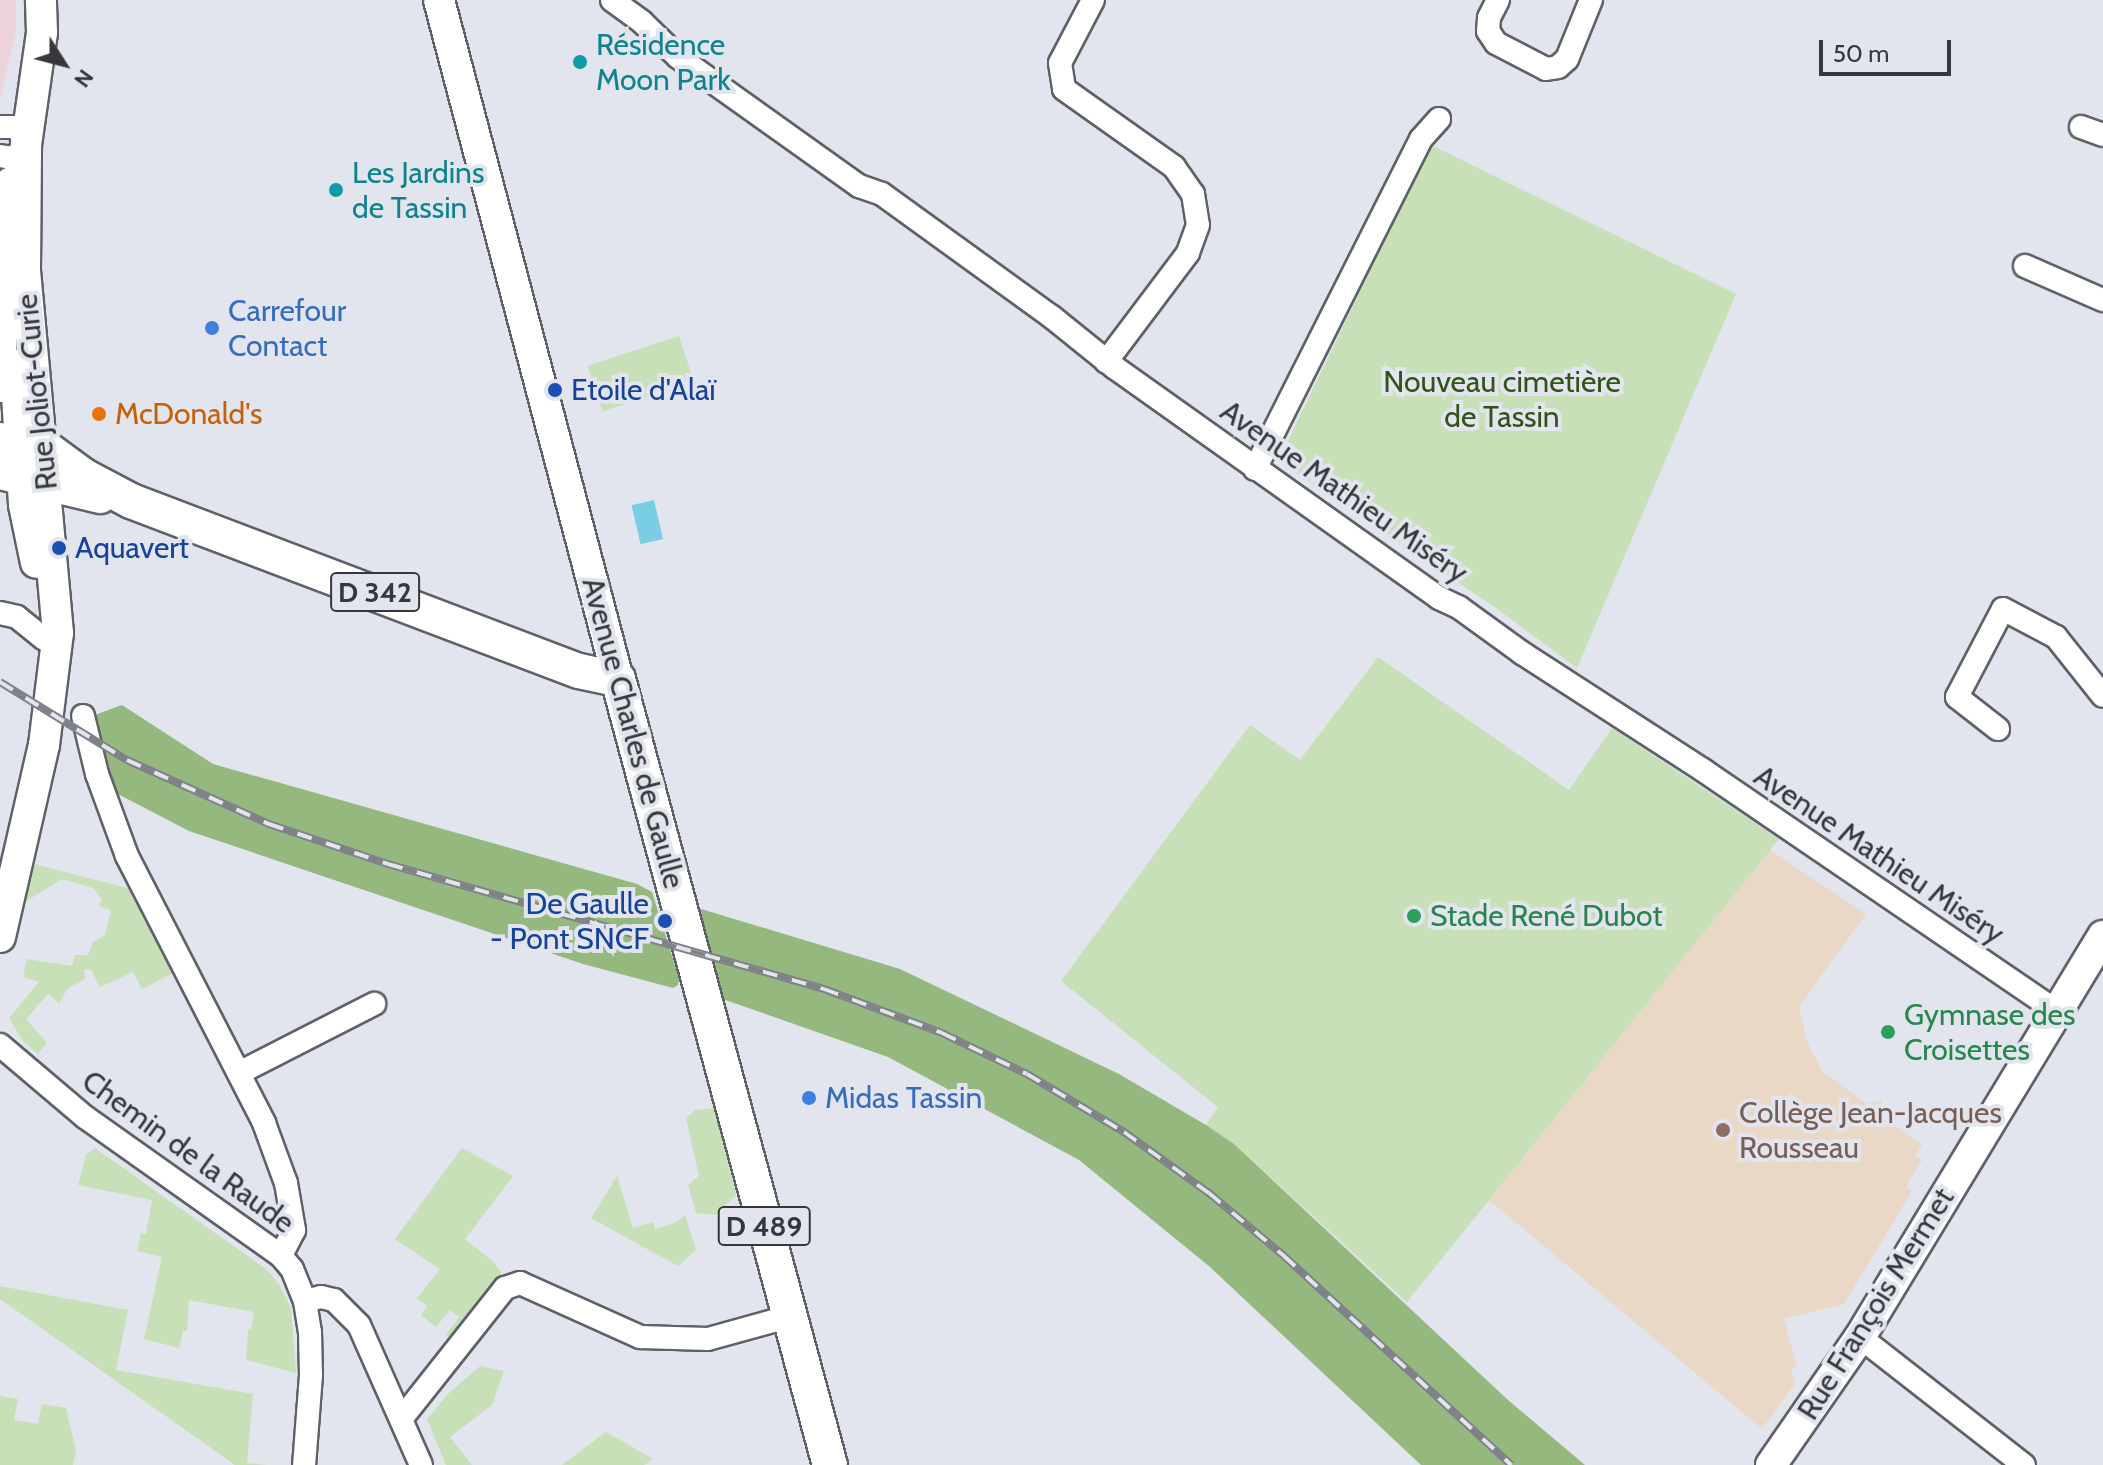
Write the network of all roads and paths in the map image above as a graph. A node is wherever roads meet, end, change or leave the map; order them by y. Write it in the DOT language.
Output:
graph roads {
  1 [pos="30,0"];
  2 [pos="41,0"];
  3 [pos="439,0"];
  4 [pos="612,0"];
  5 [pos="1093,0"];
  6 [pos="1498,0"];
  7 [pos="1591,0"];
  8 [pos="1439,119"];
  9 [pos="2081,127"];
  10 [pos="2103,135"];
  11 [pos="11,149"];
  12 [pos="0,244"];
  13 [pos="0,257"];
  14 [pos="2025,266"];
  15 [pos="2103,300"];
  16 [pos="1106,362"];
  17 [pos="0,394"];
  18 [pos="19,459"];
  19 [pos="1255,469"];
  20 [pos="0,613"];
  21 [pos="44,639"];
  22 [pos="618,679"];
  23 [pos="2103,696"];
  24 [pos="83,716"];
  25 [pos="1998,729"];
  26 [pos="34,782"];
  27 [pos="2103,936"];
  28 [pos="0,937"];
  29 [pos="374,1004"];
  30 [pos="2058,1012"];
  31 [pos="0,1045"];
  32 [pos="239,1073"];
  33 [pos="281,1256"];
  34 [pos="305,1301"];
  35 [pos="788,1317"];
  36 [pos="1860,1337"];
  37 [pos="402,1418"];
  38 [pos="304,1465"];
  39 [pos="421,1465"];
  40 [pos="830,1465"];
  41 [pos="1771,1465"];
  42 [pos="2024,1465"];
  1 -- 11 [label="main road, Rue Joliot-Curie"];
  2 -- 11 [label="main road, Rue Joliot-Curie"];
  3 -- 22 [label="main road, Avenue Charles de Gaulle / D 489"];
  4 -- 16 [label="street, Avenue Mathieu Miséry"];
  5 -- 16 [label="street"];
  6 -- 7 [label="street"];
  8 -- 19 [label="street"];
  9 -- 10 [label="street"];
  11 -- 12 [label="main road, Rue Joliot-Curie"];
  11 -- 18 [label="main road, Rue Joliot-Curie"];
  11 -- 18 [label="main road, Rue Joliot-Curie"];
  13 -- 17 [label="main road, Rue Joliot-Curie"];
  14 -- 15 [label="street"];
  16 -- 19 [label="street, Avenue Mathieu Miséry"];
  18 -- 21 [label="main road, Rue Joliot-Curie"];
  18 -- 22 [label="main road, D 342"];
  18 -- 26 [label="main road, Rue Joliot-Curie"];
  19 -- 30 [label="street, Avenue Mathieu Miséry"];
  20 -- 21 [label="street"];
  21 -- 26 [label="main road, Rue Joliot-Curie"];
  22 -- 35 [label="main road, Avenue Charles de Gaulle / D 489"];
  23 -- 25 [label="street"];
  24 -- 32 [label="street"];
  26 -- 28 [label="main road, Rue Joliot-Curie"];
  27 -- 30 [label="main road, Rue François Mermet"];
  29 -- 32 [label="street"];
  30 -- 36 [label="main road, Rue François Mermet"];
  31 -- 33 [label="street, Chemin de la Raude"];
  32 -- 33 [label="street"];
  33 -- 34 [label="street, Chemin de la Raude"];
  34 -- 37 [label="street"];
  34 -- 38 [label="street, Chemin de la Raude"];
  35 -- 37 [label="street"];
  35 -- 40 [label="main road, Avenue Charles de Gaulle / D 489"];
  36 -- 41 [label="main road, Rue François Mermet"];
  36 -- 42 [label="street"];
  37 -- 39 [label="street"];
}
